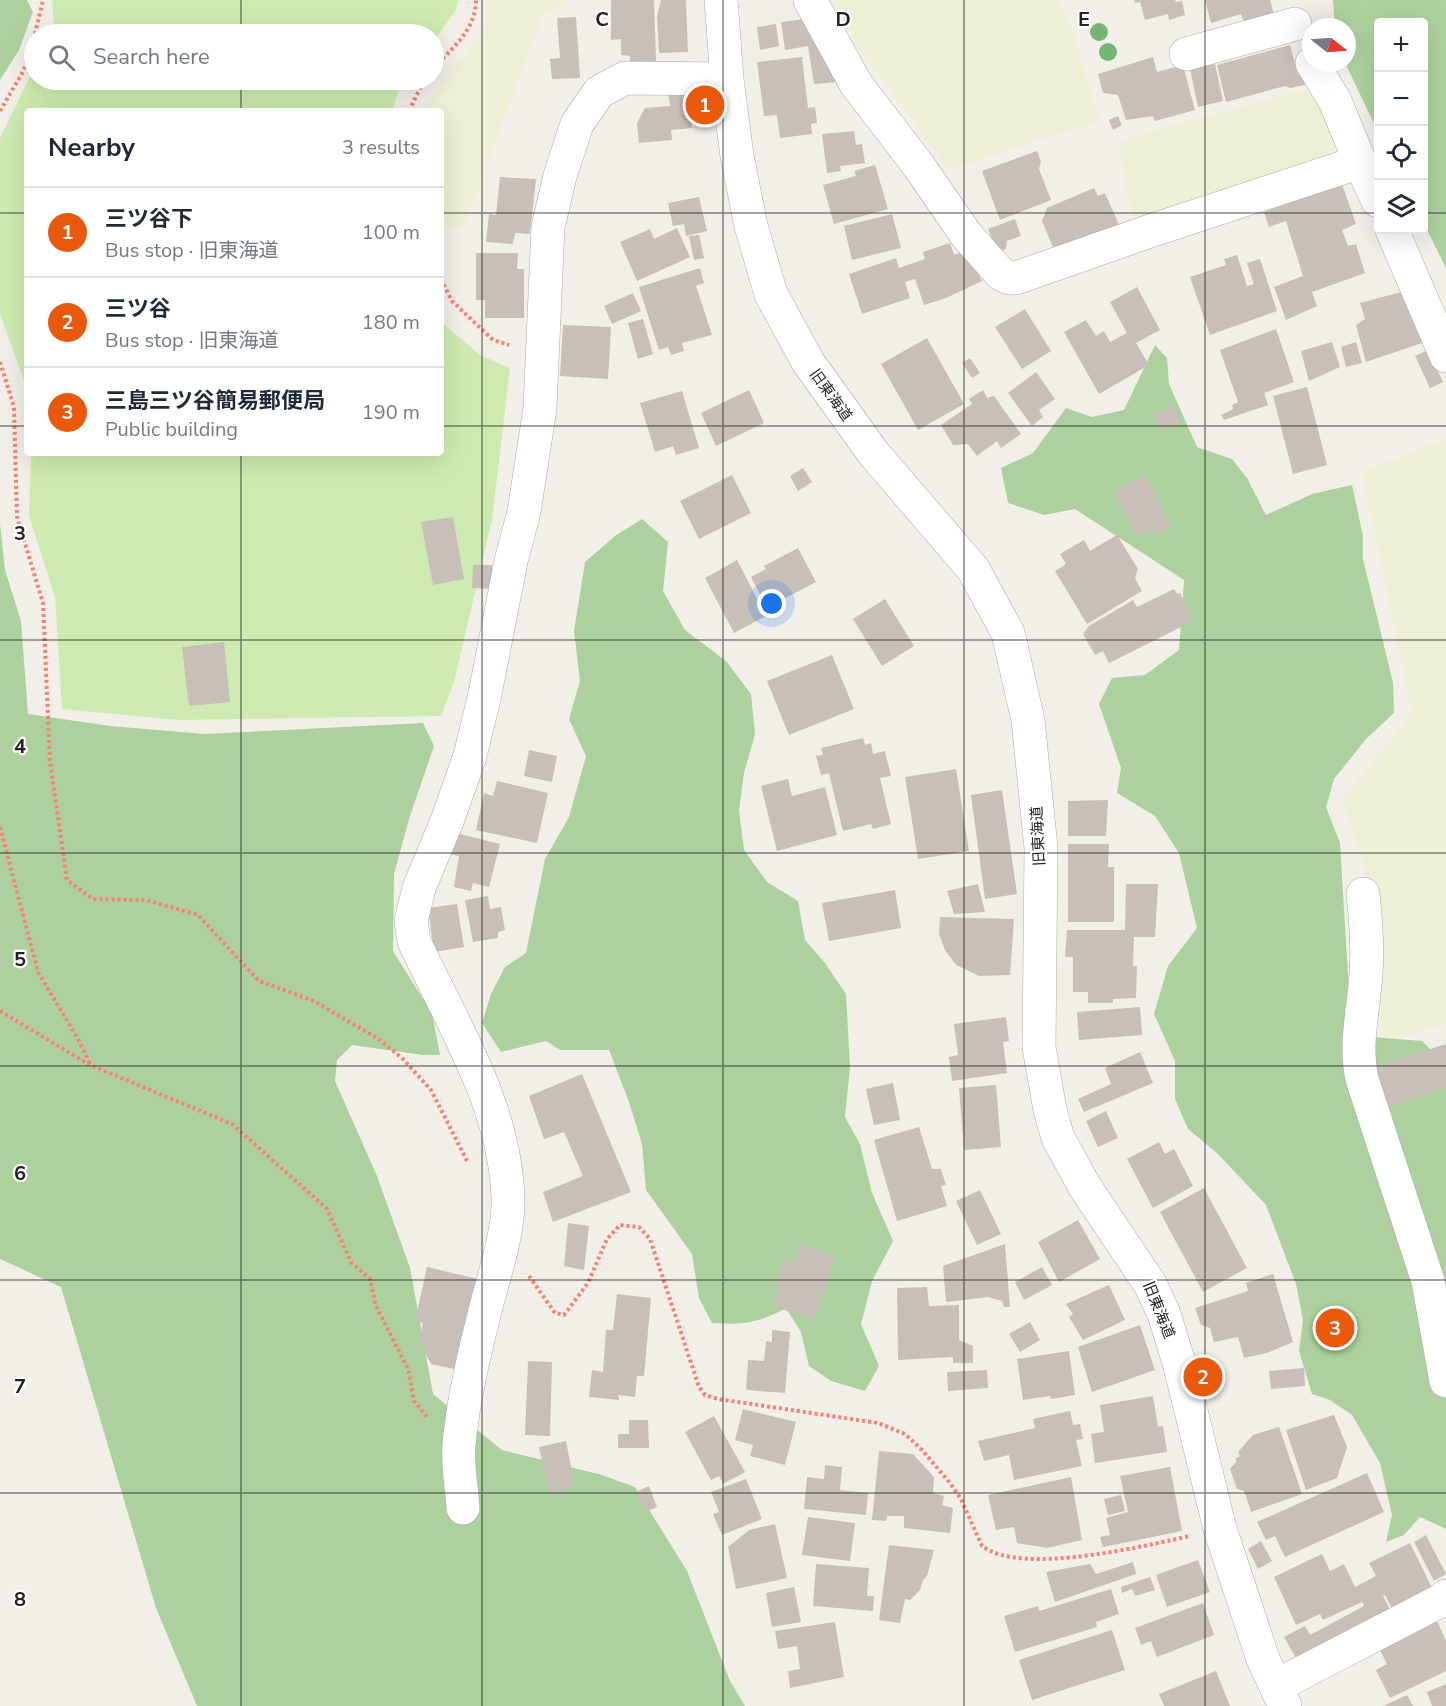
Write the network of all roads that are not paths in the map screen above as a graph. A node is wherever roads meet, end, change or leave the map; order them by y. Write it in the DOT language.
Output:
graph roads {
  1 [pos="721,0"];
  2 [pos="810,0"];
  3 [pos="1294,12"];
  4 [pos="1302,43"];
  5 [pos="1186,54"];
  6 [pos="1318,72"];
  7 [pos="727,79"];
  8 [pos="1360,162"];
  9 [pos="1374,192"];
  10 [pos="1394,234"];
  11 [pos="1446,356"];
  12 [pos="1363,894"];
  13 [pos="1446,1381"];
  14 [pos="464,1508"];
  15 [pos="1446,1596"];
  16 [pos="1280,1696"];
  1 -- 7 [label="street, 旧東海道"];
  2 -- 8 [label="street"];
  3 -- 4 [label="street"];
  3 -- 5 [label="street"];
  6 -- 8 [label="street"];
  7 -- 14 [label="street"];
  7 -- 16 [label="street, 旧東海道"];
  8 -- 9 [label="street"];
  10 -- 11 [label="street"];
  12 -- 13 [label="street"];
  15 -- 16 [label="street"];
}
